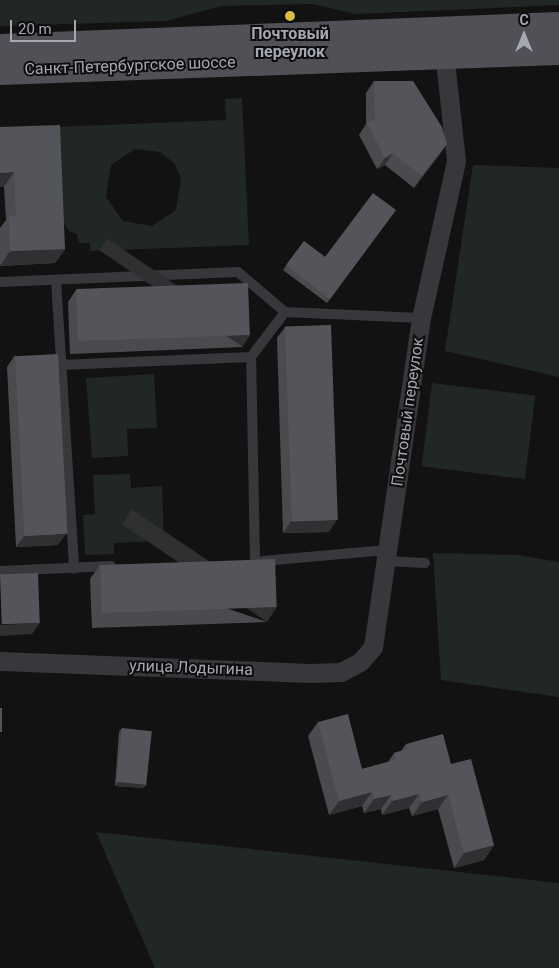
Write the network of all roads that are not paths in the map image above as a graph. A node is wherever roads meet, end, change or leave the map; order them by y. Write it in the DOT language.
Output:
graph roads {
  1 [pos="559,26"];
  2 [pos="443,43"];
  3 [pos="0,48"];
  4 [pos="559,51"];
  5 [pos="0,72"];
  6 [pos="56,280"];
  7 [pos="0,282"];
  8 [pos="285,312"];
  9 [pos="422,318"];
  10 [pos="251,357"];
  11 [pos="60,365"];
  12 [pos="387,556"];
  13 [pos="425,563"];
  14 [pos="121,566"];
  15 [pos="74,568"];
  16 [pos="0,571"];
  17 [pos="373,647"];
  18 [pos="0,661"];
  1 -- 2 [label="main road, Санкт-Петербургское шоссе"];
  2 -- 3 [label="main road, Санкт-Петербургское шоссе"];
  2 -- 4 [label="main road, Санкт-Петербургское шоссе"];
  2 -- 5 [label="main road, Санкт-Петербургское шоссе"];
  2 -- 9 [label="street, Почтовый переулок"];
  6 -- 7 [label="lane"];
  6 -- 8 [label="lane"];
  6 -- 11 [label="lane"];
  8 -- 9 [label="lane"];
  8 -- 10 [label="lane"];
  9 -- 12 [label="street, Почтовый переулок"];
  10 -- 11 [label="lane"];
  10 -- 12 [label="lane"];
  11 -- 15 [label="lane"];
  12 -- 13 [label="lane"];
  12 -- 17 [label="street, Почтовый переулок"];
  14 -- 15 [label="lane"];
  15 -- 16 [label="lane"];
  17 -- 18 [label="street, улица Лодыгина"];
}
